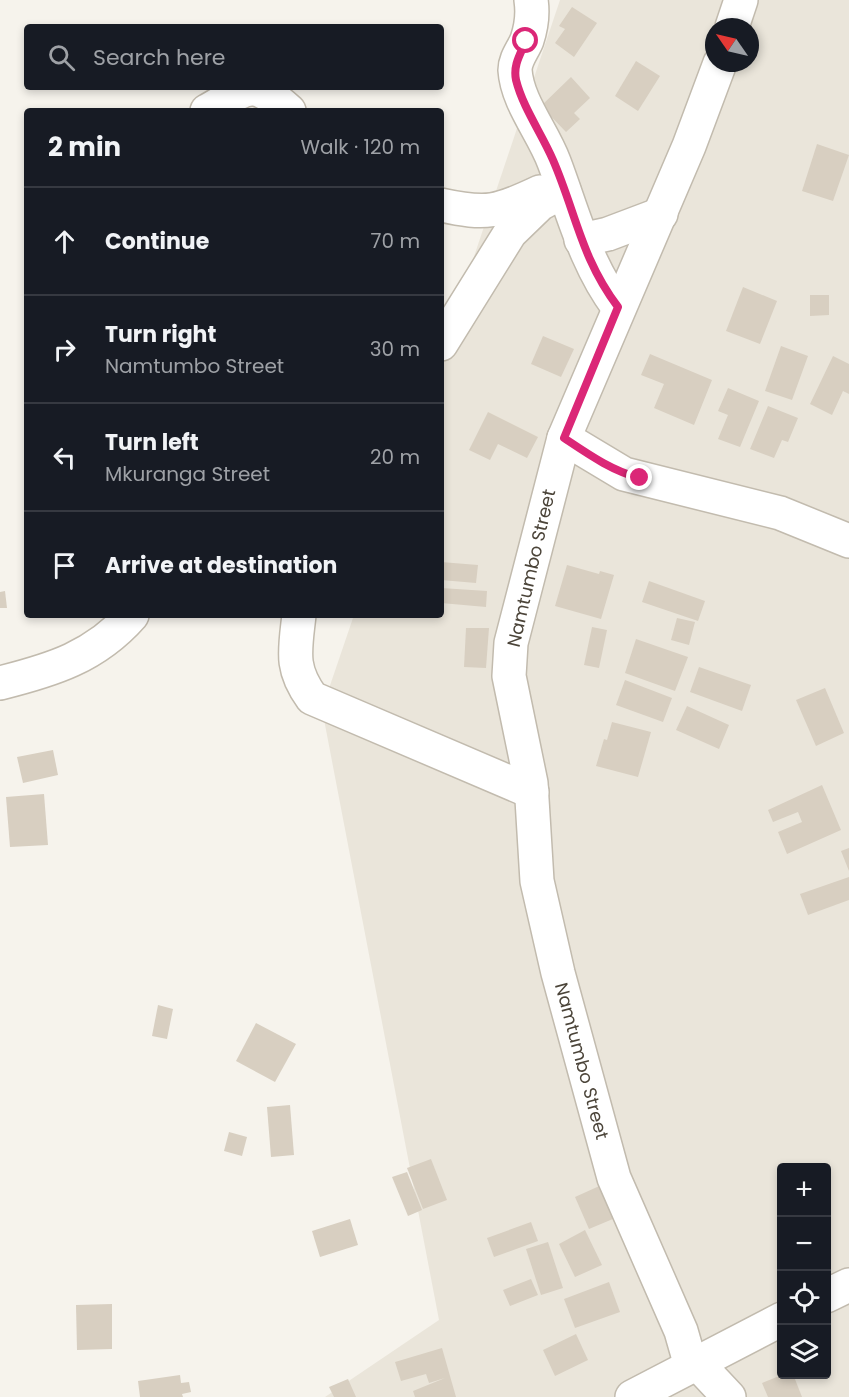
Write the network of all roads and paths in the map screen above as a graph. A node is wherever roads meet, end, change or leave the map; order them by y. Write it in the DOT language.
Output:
graph roads {
  1 [pos="531,0"];
  2 [pos="741,0"];
  3 [pos="735,18"];
  4 [pos="716,72"];
  5 [pos="244,90"];
  6 [pos="263,90"];
  7 [pos="212,108"];
  8 [pos="285,108"];
  9 [pos="562,186"];
  10 [pos="444,206"];
  11 [pos="661,214"];
  12 [pos="581,240"];
  13 [pos="618,307"];
  14 [pos="444,339"];
  15 [pos="564,438"];
  16 [pos="849,541"];
  17 [pos="129,618"];
  18 [pos="298,618"];
  19 [pos="0,683"];
  20 [pos="532,792"];
  21 [pos="849,1285"];
  22 [pos="831,1294"];
  23 [pos="777,1322"];
  24 [pos="694,1365"];
  25 [pos="632,1397"];
  26 [pos="729,1397"];
  1 -- 9 [label="street"];
  2 -- 3 [label="street"];
  4 -- 11 [label="street, Namtumbo Street"];
  5 -- 7 [label="street"];
  6 -- 8 [label="street"];
  9 -- 10 [label="street"];
  9 -- 12 [label="street"];
  9 -- 14 [label="street"];
  11 -- 12 [label="street"];
  11 -- 13 [label="street, Namtumbo Street"];
  12 -- 13 [label="street"];
  13 -- 15 [label="street, Namtumbo Street"];
  15 -- 16 [label="street"];
  15 -- 20 [label="street, Namtumbo Street"];
  17 -- 19 [label="street"];
  18 -- 20 [label="street"];
  20 -- 24 [label="street, Namtumbo Street"];
  21 -- 22 [label="street"];
  23 -- 24 [label="street"];
  24 -- 25 [label="street"];
  24 -- 26 [label="street"];
}
